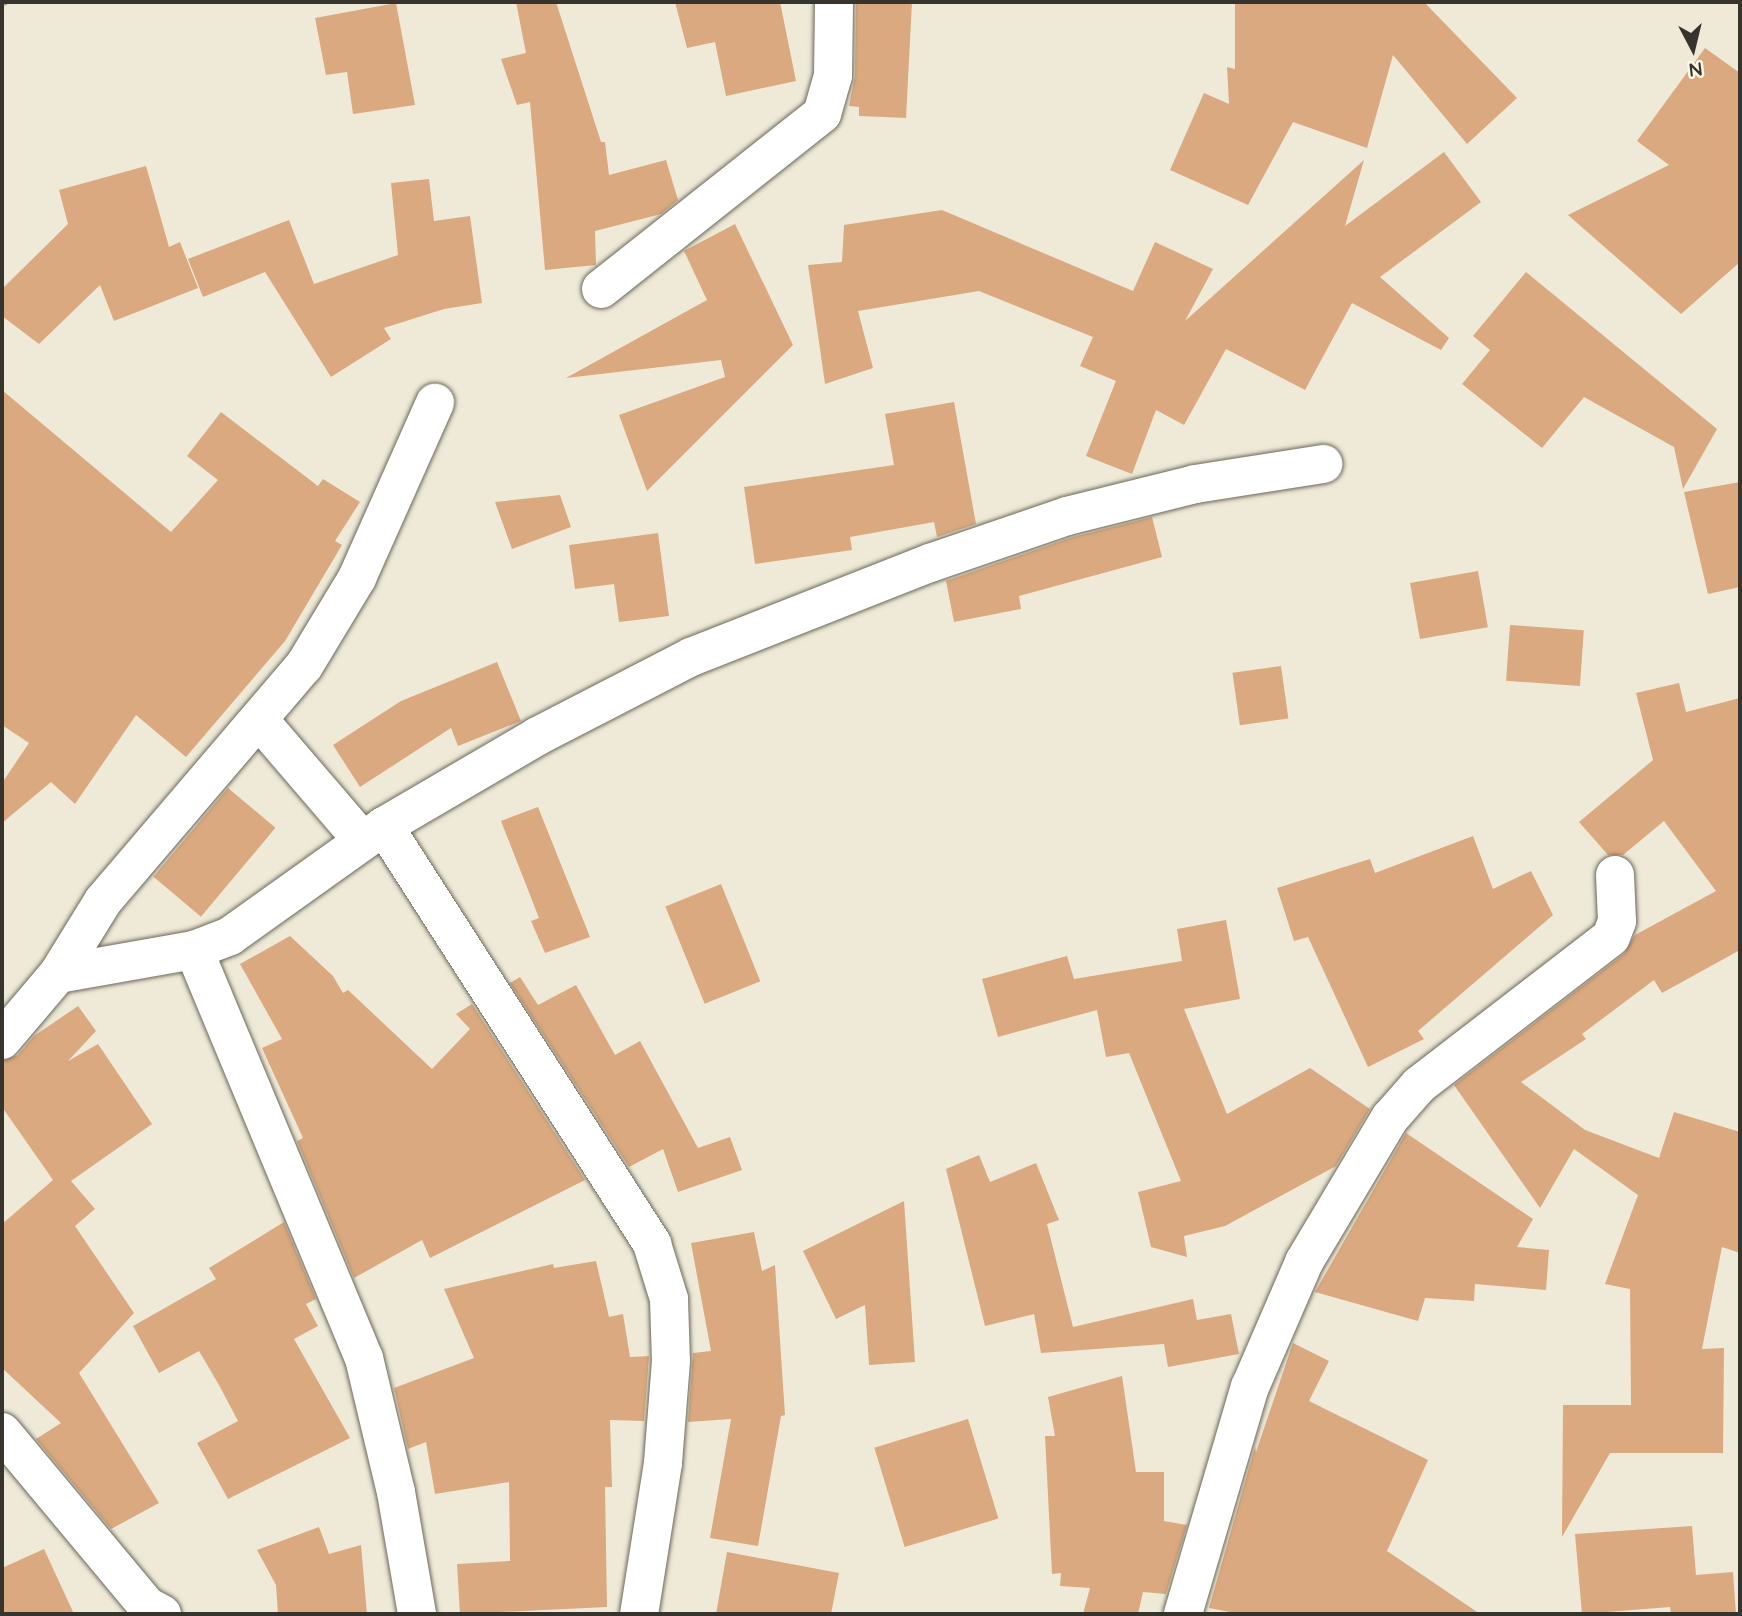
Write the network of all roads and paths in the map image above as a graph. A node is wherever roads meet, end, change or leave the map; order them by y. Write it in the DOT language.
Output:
graph roads {
  1 [pos="834,2"];
  2 [pos="601,289"];
  3 [pos="435,403"];
  4 [pos="1323,464"];
  5 [pos="260,721"];
  6 [pos="374,833"];
  7 [pos="1615,876"];
  8 [pos="194,950"];
  9 [pos="58,974"];
  10 [pos="2,1040"];
  11 [pos="2,1432"];
  12 [pos="147,1611"];
  13 [pos="417,1614"];
  14 [pos="639,1614"];
  15 [pos="1183,1614"];
  1 -- 2 [label="street"];
  3 -- 5 [label="street"];
  4 -- 6 [label="street"];
  5 -- 6 [label="street"];
  5 -- 9 [label="street"];
  6 -- 8 [label="street"];
  6 -- 14 [label="street"];
  7 -- 15 [label="street"];
  8 -- 9 [label="street"];
  8 -- 13 [label="street"];
  9 -- 10 [label="street"];
  11 -- 12 [label="street"];
}
